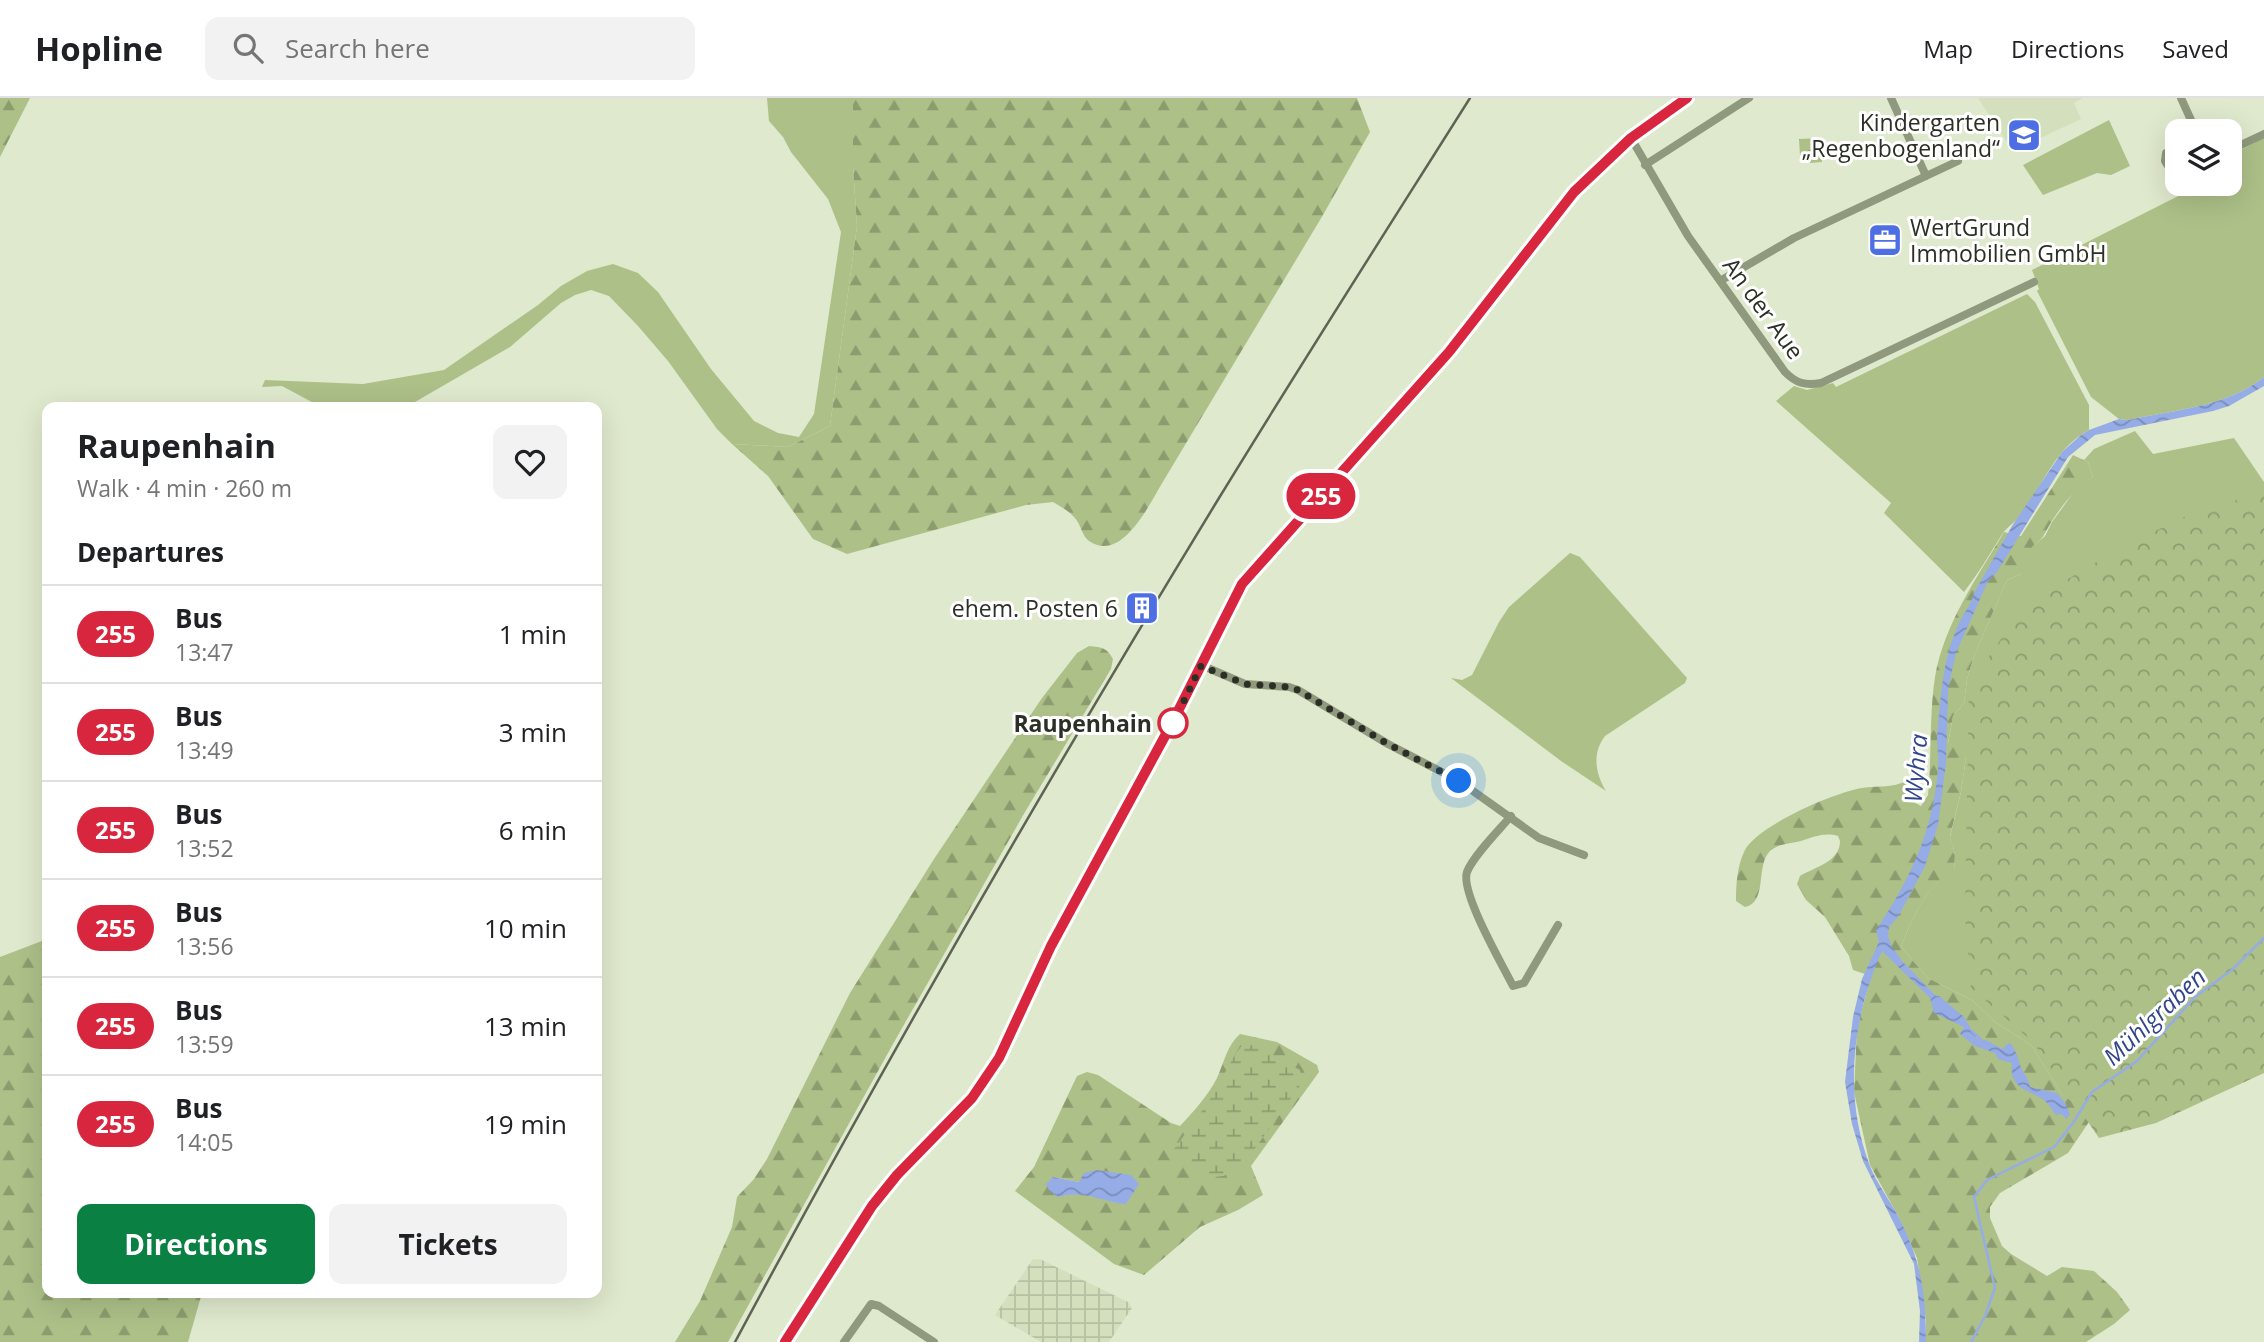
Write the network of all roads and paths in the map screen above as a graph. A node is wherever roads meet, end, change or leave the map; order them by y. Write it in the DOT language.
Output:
graph roads {
  1 [pos="1687,98"];
  2 [pos="1749,98"];
  3 [pos="1891,98"];
  4 [pos="2181,98"];
  5 [pos="2191,119"];
  6 [pos="2264,134"];
  7 [pos="1631,138"];
  8 [pos="2242,144"];
  9 [pos="1958,161"];
  10 [pos="1645,165"];
  11 [pos="1926,176"];
  12 [pos="1720,281"];
  13 [pos="2034,282"];
  14 [pos="1201,666"];
  15 [pos="1511,817"];
  16 [pos="1584,855"];
  17 [pos="1558,925"];
  18 [pos="786,1342"];
  19 [pos="844,1342"];
  20 [pos="934,1342"];
  1 -- 7 [label="street"];
  2 -- 10 [label="street"];
  3 -- 11 [label="street"];
  4 -- 5 [label="street"];
  6 -- 8 [label="street"];
  7 -- 10 [label="street, An der Aue"];
  7 -- 14 [label="street"];
  9 -- 11 [label="street"];
  10 -- 12 [label="street, An der Aue"];
  11 -- 12 [label="street"];
  12 -- 13 [label="street, An der Aue"];
  14 -- 15 [label="street"];
  14 -- 18 [label="street"];
  15 -- 16 [label="street"];
  15 -- 17 [label="street"];
  19 -- 20 [label="street"];
}
